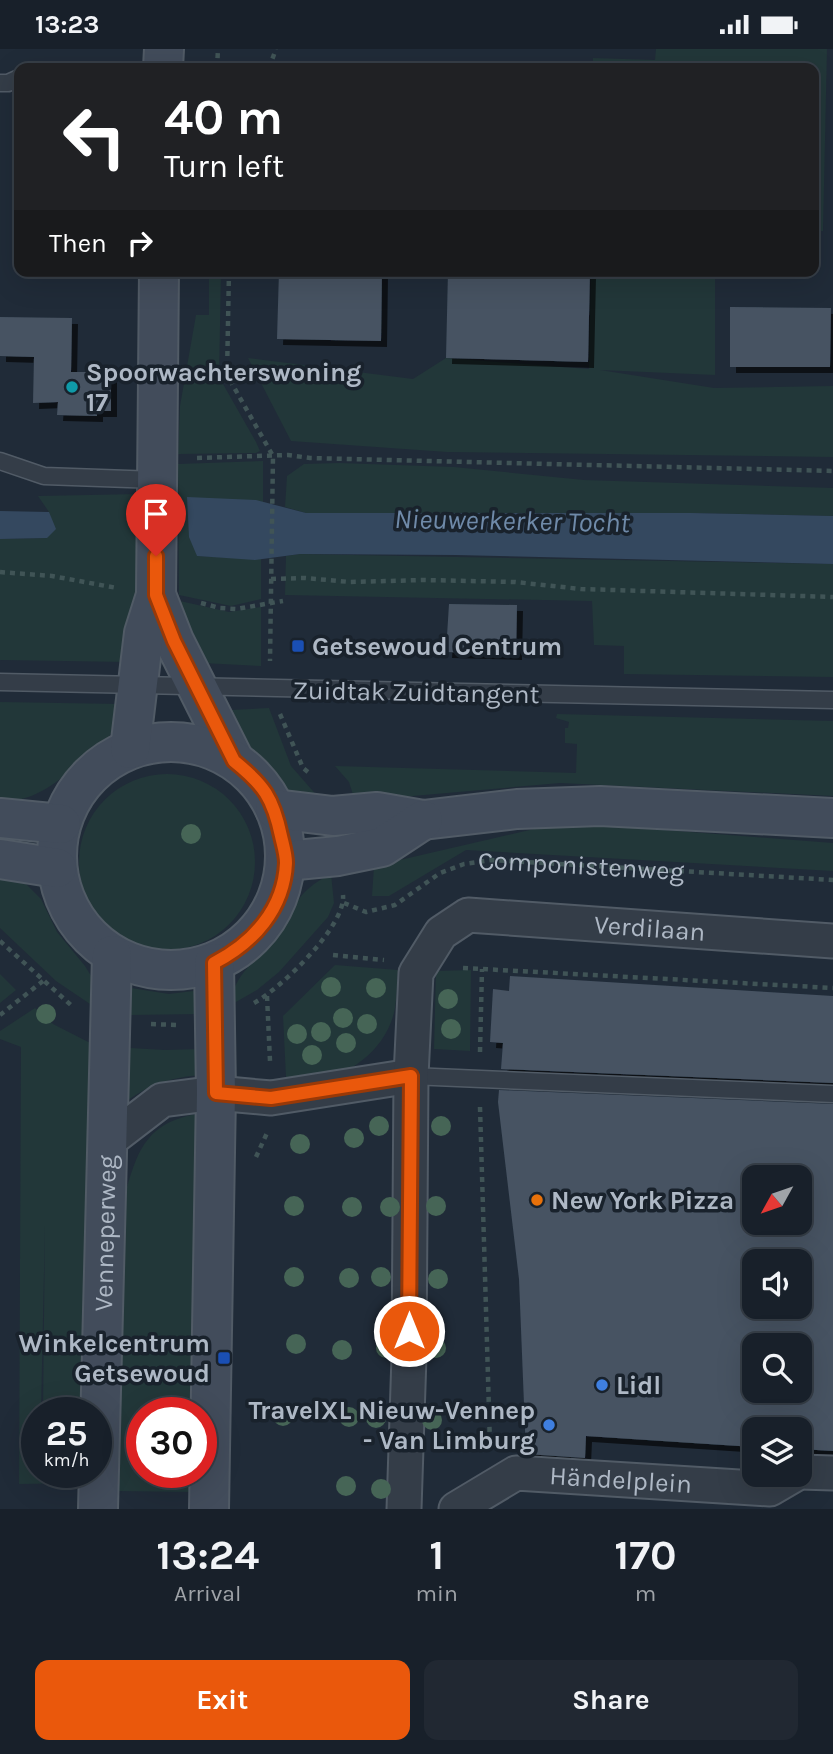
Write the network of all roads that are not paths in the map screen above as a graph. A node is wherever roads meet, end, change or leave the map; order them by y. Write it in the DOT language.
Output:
graph roads {
  1 [pos="159,277"];
  2 [pos="0,461"];
  3 [pos="157,480"];
  4 [pos="156,595"];
  5 [pos="0,682"];
  6 [pos="136,685"];
  7 [pos="197,687"];
  8 [pos="833,700"];
  9 [pos="130,749"];
  10 [pos="234,761"];
  11 [pos="275,809"];
  12 [pos="0,818"];
  13 [pos="833,818"];
  14 [pos="423,820"];
  15 [pos="61,824"];
  16 [pos="0,859"];
  17 [pos="286,861"];
  18 [pos="57,868"];
  19 [pos="833,941"];
  20 [pos="112,955"];
  21 [pos="214,963"];
  22 [pos="411,1076"];
  23 [pos="216,1093"];
  24 [pos="833,1094"];
  25 [pos="106,1143"];
  26 [pos="812,1472"];
  27 [pos="833,1473"];
  28 [pos="773,1487"];
  29 [pos="98,1509"];
  30 [pos="209,1509"];
  31 [pos="404,1509"];
  32 [pos="456,1509"];
  1 -- 3 [label="street"];
  2 -- 3 [label="lane"];
  3 -- 4 [label="street"];
  4 -- 6 [label="street"];
  4 -- 7 [label="street"];
  5 -- 6 [label="lane, Zuidtak Zuidtangent"];
  6 -- 7 [label="lane, Zuidtak Zuidtangent"];
  6 -- 9 [label="street"];
  7 -- 8 [label="lane, Zuidtak Zuidtangent"];
  7 -- 10 [label="street"];
  9 -- 10 [label="street"];
  9 -- 15 [label="street"];
  10 -- 11 [label="street"];
  11 -- 14 [label="street, Componistenweg"];
  11 -- 17 [label="street"];
  12 -- 15 [label="street"];
  13 -- 14 [label="street, Componistenweg"];
  14 -- 17 [label="street, Componistenweg"];
  15 -- 18 [label="street"];
  16 -- 18 [label="street"];
  17 -- 21 [label="street"];
  18 -- 20 [label="street"];
  19 -- 22 [label="street, Verdilaan"];
  20 -- 21 [label="street"];
  20 -- 25 [label="street, Venneperweg"];
  21 -- 23 [label="street"];
  22 -- 23 [label="street"];
  22 -- 24 [label="lane"];
  22 -- 31 [label="street"];
  23 -- 25 [label="street"];
  23 -- 30 [label="street"];
  25 -- 29 [label="street, Venneperweg"];
  26 -- 27 [label="street"];
  28 -- 32 [label="street, Händelplein"];
}
